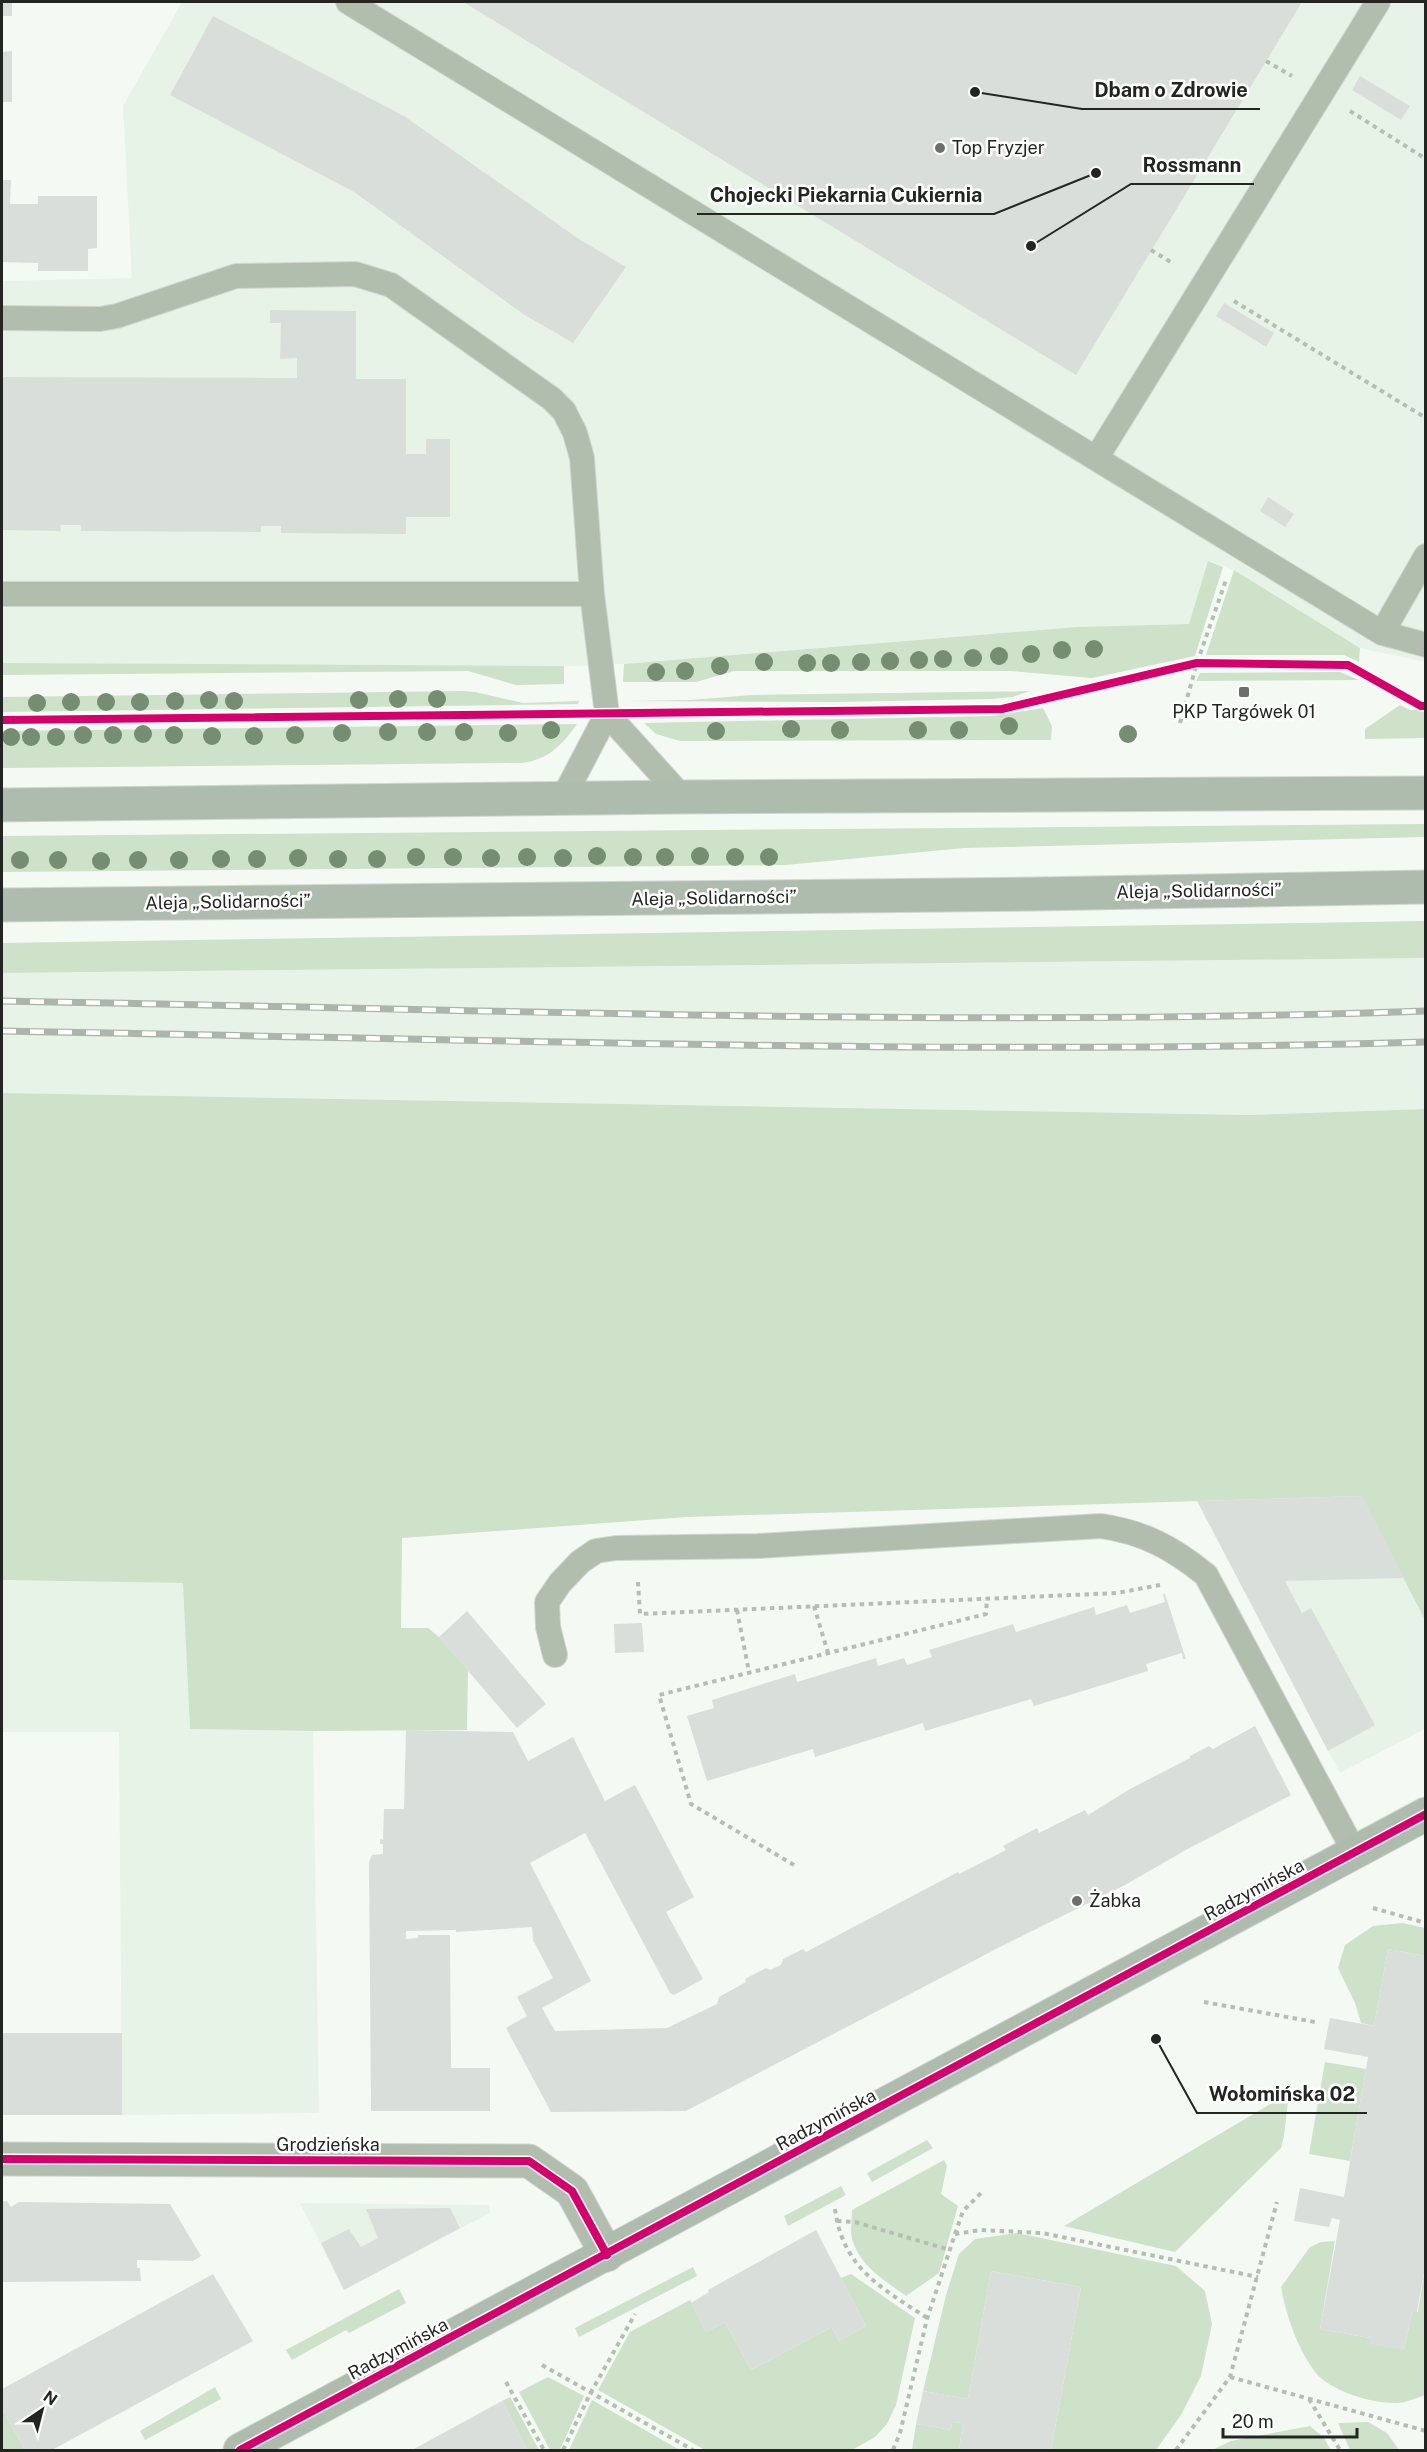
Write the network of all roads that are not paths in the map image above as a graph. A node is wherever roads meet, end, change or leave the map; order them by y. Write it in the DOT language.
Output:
graph roads {
  1 [pos="348,2"];
  2 [pos="1378,2"];
  3 [pos="2,318"];
  4 [pos="1097,457"];
  5 [pos="1425,556"];
  6 [pos="2,594"];
  7 [pos="592,594"];
  8 [pos="1382,633"];
  9 [pos="1425,645"];
  10 [pos="607,714"];
  11 [pos="1425,794"];
  12 [pos="682,797"];
  13 [pos="562,800"];
  14 [pos="2,805"];
  15 [pos="1425,887"];
  16 [pos="2,905"];
  17 [pos="555,1656"];
  18 [pos="1425,1814"];
  19 [pos="1355,1853"];
  20 [pos="2,2159"];
  21 [pos="606,2255"];
  22 [pos="240,2451"];
  1 -- 4 [label="lane"];
  2 -- 4 [label="lane"];
  3 -- 7 [label="lane"];
  4 -- 8 [label="lane"];
  5 -- 8 [label="lane"];
  6 -- 7 [label="lane"];
  7 -- 10 [label="lane"];
  8 -- 9 [label="lane"];
  10 -- 12 [label="lane"];
  10 -- 13 [label="lane"];
  11 -- 12 [label="main road"];
  12 -- 13 [label="main road"];
  13 -- 14 [label="main road"];
  15 -- 16 [label="main road, Aleja „Solidarności”"];
  17 -- 19 [label="lane"];
  18 -- 19 [label="main road, Radzymińska"];
  19 -- 21 [label="main road, Radzymińska"];
  20 -- 21 [label="street, Grodzieńska"];
  21 -- 22 [label="main road, Radzymińska"];
}
